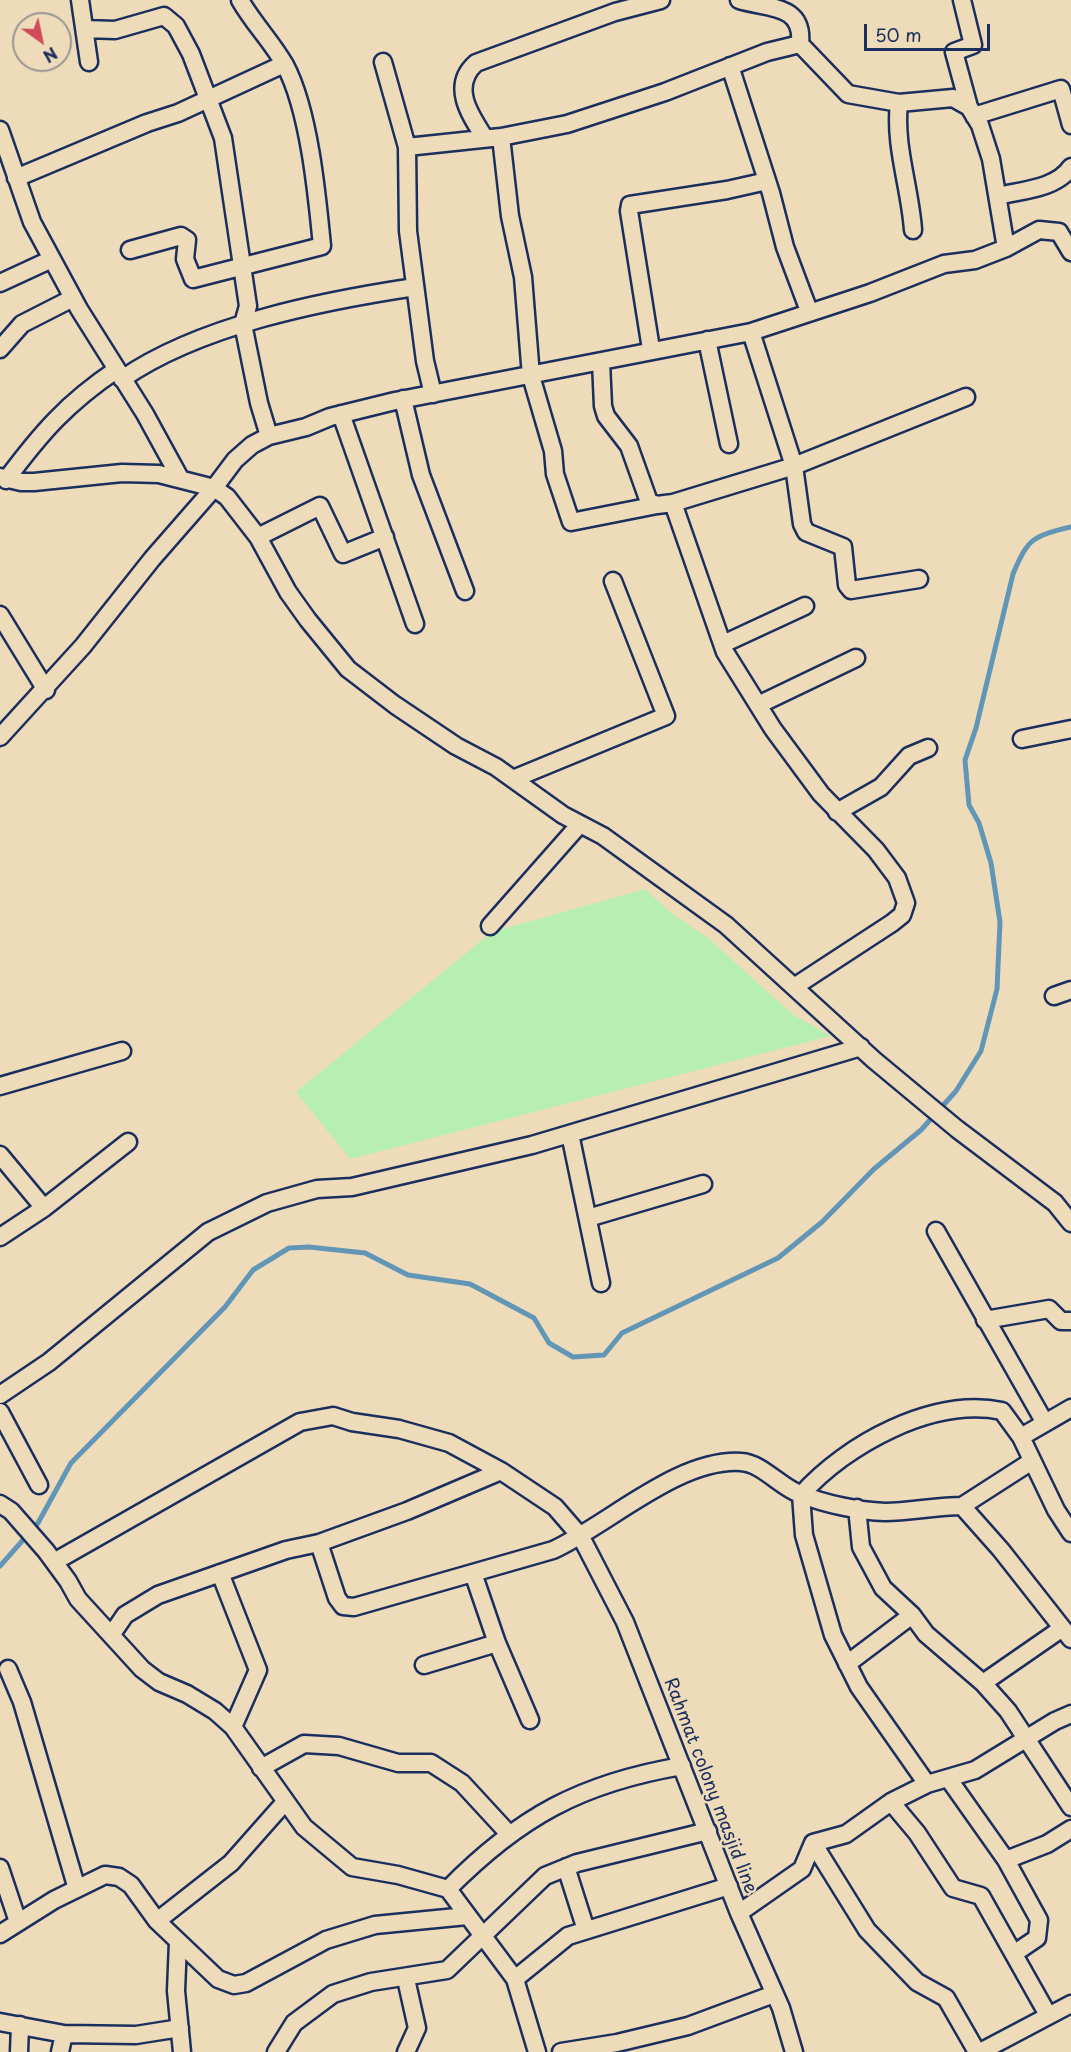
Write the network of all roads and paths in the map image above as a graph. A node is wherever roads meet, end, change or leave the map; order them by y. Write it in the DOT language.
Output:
graph roads {
  1 [pos="80,0"];
  2 [pos="240,0"];
  3 [pos="661,0"];
  4 [pos="739,0"];
  5 [pos="962,0"];
  6 [pos="85,29"];
  7 [pos="800,44"];
  8 [pos="89,62"];
  9 [pos="383,62"];
  10 [pos="284,64"];
  11 [pos="730,66"];
  12 [pos="209,100"];
  13 [pos="899,103"];
  14 [pos="972,111"];
  15 [pos="1071,125"];
  16 [pos="1,137"];
  17 [pos="493,137"];
  18 [pos="407,147"];
  19 [pos="1071,166"];
  20 [pos="16,177"];
  21 [pos="767,181"];
  22 [pos="998,196"];
  23 [pos="913,230"];
  24 [pos="1006,248"];
  25 [pos="130,250"];
  26 [pos="1071,252"];
  27 [pos="52,259"];
  28 [pos="242,268"];
  29 [pos="0,283"];
  30 [pos="415,287"];
  31 [pos="73,298"];
  32 [pos="809,311"];
  33 [pos="243,324"];
  34 [pos="751,332"];
  35 [pos="706,340"];
  36 [pos="0,349"];
  37 [pos="651,349"];
  38 [pos="600,362"];
  39 [pos="119,374"];
  40 [pos="531,376"];
  41 [pos="433,394"];
  42 [pos="966,397"];
  43 [pos="403,399"];
  44 [pos="341,414"];
  45 [pos="269,436"];
  46 [pos="729,444"];
  47 [pos="794,466"];
  48 [pos="3,478"];
  49 [pos="180,478"];
  50 [pos="214,488"];
  51 [pos="665,504"];
  52 [pos="258,537"];
  53 [pos="385,537"];
  54 [pos="919,579"];
  55 [pos="613,582"];
  56 [pos="465,591"];
  57 [pos="805,606"];
  58 [pos="0,615"];
  59 [pos="415,624"];
  60 [pos="723,644"];
  61 [pos="856,658"];
  62 [pos="46,690"];
  63 [pos="758,705"];
  64 [pos="1071,729"];
  65 [pos="0,737"];
  66 [pos="1022,739"];
  67 [pos="928,748"];
  68 [pos="513,779"];
  69 [pos="837,812"];
  70 [pos="580,824"];
  71 [pos="490,926"];
  72 [pos="794,987"];
  73 [pos="1071,990"];
  74 [pos="1054,996"];
  75 [pos="861,1047"];
  76 [pos="122,1051"];
  77 [pos="0,1086"];
  78 [pos="570,1134"];
  79 [pos="128,1142"];
  80 [pos="0,1155"];
  81 [pos="703,1184"];
  82 [pos="44,1209"];
  83 [pos="588,1218"];
  84 [pos="1071,1223"];
  85 [pos="936,1231"];
  86 [pos="0,1237"];
  87 [pos="602,1282"];
  88 [pos="985,1320"];
  89 [pos="1071,1321"];
  90 [pos="0,1395"];
  91 [pos="1071,1408"];
  92 [pos="0,1412"];
  93 [pos="1045,1423"];
  94 [pos="1021,1437"];
  95 [pos="1032,1461"];
  96 [pos="501,1471"];
  97 [pos="39,1485"];
  98 [pos="801,1495"];
  99 [pos="962,1506"];
  100 [pos="5,1507"];
  101 [pos="857,1508"];
  102 [pos="1070,1530"];
  103 [pos="581,1537"];
  104 [pos="319,1544"];
  105 [pos="50,1556"];
  106 [pos="220,1573"];
  107 [pos="473,1573"];
  108 [pos="912,1615"];
  109 [pos="112,1634"];
  110 [pos="1066,1634"];
  111 [pos="497,1643"];
  112 [pos="847,1664"];
  113 [pos="424,1665"];
  114 [pos="8,1669"];
  115 [pos="983,1683"];
  116 [pos="1071,1714"];
  117 [pos="530,1720"];
  118 [pos="233,1727"];
  119 [pos="1028,1738"];
  120 [pos="682,1766"];
  121 [pos="261,1768"];
  122 [pos="948,1779"];
  123 [pos="927,1784"];
  124 [pos="285,1802"];
  125 [pos="891,1802"];
  126 [pos="1071,1807"];
  127 [pos="1071,1829"];
  128 [pos="708,1831"];
  129 [pos="509,1834"];
  130 [pos="813,1843"];
  131 [pos="1006,1860"];
  132 [pos="567,1867"];
  133 [pos="0,1868"];
  134 [pos="729,1886"];
  135 [pos="77,1889"];
  136 [pos="448,1889"];
  137 [pos="739,1913"];
  138 [pos="466,1916"];
  139 [pos="157,1921"];
  140 [pos="18,1922"];
  141 [pos="586,1930"];
  142 [pos="0,1934"];
  143 [pos="482,1937"];
  144 [pos="178,1942"];
  145 [pos="1015,1953"];
  146 [pos="406,1978"];
  147 [pos="515,1979"];
  148 [pos="774,1994"];
  149 [pos="1071,2004"];
  150 [pos="1048,2015"];
  151 [pos="0,2022"];
  152 [pos="20,2025"];
  153 [pos="180,2028"];
  154 [pos="64,2034"];
  155 [pos="19,2052"];
  156 [pos="60,2052"];
  157 [pos="182,2052"];
  158 [pos="276,2052"];
  159 [pos="406,2052"];
  160 [pos="537,2052"];
  161 [pos="561,2052"];
  162 [pos="794,2052"];
  163 [pos="978,2052"];
  1 -- 6 [label="street"];
  2 -- 10 [label="street"];
  3 -- 17 [label="street"];
  4 -- 7 [label="street"];
  5 -- 14 [label="street"];
  6 -- 8 [label="street"];
  6 -- 12 [label="street"];
  7 -- 11 [label="street"];
  7 -- 13 [label="street"];
  9 -- 18 [label="street"];
  10 -- 12 [label="street"];
  10 -- 28 [label="street"];
  11 -- 17 [label="street"];
  11 -- 21 [label="street"];
  12 -- 20 [label="street"];
  12 -- 28 [label="street"];
  13 -- 14 [label="street"];
  13 -- 23 [label="street"];
  14 -- 15 [label="street"];
  14 -- 22 [label="street"];
  16 -- 20 [label="street"];
  17 -- 18 [label="street"];
  17 -- 40 [label="street"];
  18 -- 30 [label="street"];
  19 -- 22 [label="street"];
  20 -- 27 [label="street"];
  21 -- 32 [label="street"];
  21 -- 37 [label="street"];
  22 -- 24 [label="street"];
  24 -- 26 [label="street"];
  24 -- 32 [label="street"];
  25 -- 28 [label="street"];
  27 -- 29 [label="street"];
  27 -- 31 [label="street"];
  28 -- 33 [label="street"];
  30 -- 33 [label="street"];
  30 -- 41 [label="street"];
  31 -- 36 [label="street"];
  31 -- 39 [label="street"];
  32 -- 34 [label="street"];
  33 -- 39 [label="street"];
  33 -- 45 [label="street"];
  34 -- 35 [label="street"];
  34 -- 47 [label="street"];
  35 -- 37 [label="street"];
  35 -- 46 [label="street"];
  37 -- 38 [label="street"];
  38 -- 40 [label="street"];
  38 -- 51 [label="street"];
  39 -- 48 [label="street"];
  39 -- 49 [label="street"];
  40 -- 41 [label="street"];
  40 -- 51 [label="street"];
  41 -- 43 [label="street"];
  42 -- 47 [label="street"];
  43 -- 44 [label="street"];
  43 -- 56 [label="street"];
  44 -- 45 [label="street"];
  44 -- 53 [label="street"];
  45 -- 50 [label="street"];
  47 -- 51 [label="street"];
  47 -- 54 [label="street"];
  48 -- 49 [label="street"];
  49 -- 50 [label="street"];
  50 -- 52 [label="street"];
  50 -- 62 [label="street"];
  51 -- 60 [label="street"];
  52 -- 53 [label="street"];
  52 -- 68 [label="street"];
  53 -- 59 [label="street"];
  55 -- 68 [label="street"];
  57 -- 60 [label="street"];
  58 -- 62 [label="street"];
  60 -- 63 [label="street"];
  61 -- 63 [label="street"];
  62 -- 65 [label="street"];
  63 -- 69 [label="street"];
  64 -- 66 [label="street"];
  67 -- 69 [label="street"];
  68 -- 70 [label="street"];
  69 -- 72 [label="street"];
  70 -- 71 [label="street"];
  70 -- 72 [label="street"];
  72 -- 75 [label="street"];
  73 -- 74 [label="street"];
  75 -- 78 [label="street"];
  75 -- 84 [label="street"];
  76 -- 77 [label="street"];
  78 -- 83 [label="street"];
  78 -- 90 [label="street"];
  79 -- 82 [label="street"];
  80 -- 82 [label="street"];
  81 -- 83 [label="street"];
  82 -- 86 [label="street"];
  83 -- 87 [label="street"];
  85 -- 88 [label="street"];
  88 -- 89 [label="street"];
  88 -- 93 [label="street"];
  91 -- 93 [label="street"];
  92 -- 97 [label="street"];
  93 -- 94 [label="street"];
  94 -- 95 [label="street"];
  94 -- 98 [label="street"];
  95 -- 99 [label="street"];
  95 -- 102 [label="street"];
  96 -- 103 [label="street, Rahmat colony masjid line"];
  96 -- 104 [label="street"];
  96 -- 105 [label="street, Rahmat colony masjid line"];
  98 -- 101 [label="street"];
  98 -- 103 [label="street"];
  98 -- 112 [label="street"];
  99 -- 101 [label="street"];
  99 -- 110 [label="street"];
  100 -- 105 [label="street"];
  101 -- 108 [label="street"];
  103 -- 107 [label="street"];
  103 -- 120 [label="street, Rahmat colony masjid line"];
  104 -- 106 [label="street"];
  104 -- 107 [label="street"];
  105 -- 109 [label="street"];
  106 -- 109 [label="street"];
  106 -- 118 [label="street"];
  107 -- 111 [label="street"];
  108 -- 112 [label="street"];
  108 -- 115 [label="street"];
  109 -- 118 [label="street"];
  110 -- 115 [label="street"];
  111 -- 113 [label="street"];
  111 -- 117 [label="street"];
  112 -- 123 [label="street"];
  114 -- 135 [label="street"];
  115 -- 119 [label="street"];
  116 -- 119 [label="street"];
  118 -- 121 [label="street"];
  119 -- 122 [label="street"];
  119 -- 126 [label="street"];
  120 -- 128 [label="street, Rahmat colony masjid line"];
  120 -- 129 [label="street"];
  121 -- 124 [label="street"];
  121 -- 129 [label="street"];
  122 -- 123 [label="street"];
  122 -- 131 [label="street"];
  123 -- 125 [label="street"];
  124 -- 136 [label="street"];
  124 -- 139 [label="street"];
  125 -- 130 [label="street"];
  125 -- 145 [label="street"];
  127 -- 131 [label="street"];
  128 -- 132 [label="street"];
  128 -- 134 [label="street, Rahmat colony masjid line"];
  129 -- 136 [label="street"];
  130 -- 137 [label="street"];
  130 -- 163 [label="street"];
  131 -- 145 [label="street"];
  132 -- 141 [label="street"];
  132 -- 143 [label="street"];
  133 -- 140 [label="street"];
  134 -- 137 [label="street, Rahmat colony masjid line"];
  134 -- 141 [label="street"];
  135 -- 139 [label="street"];
  135 -- 140 [label="street"];
  136 -- 138 [label="street"];
  137 -- 148 [label="street, Rahmat colony masjid line"];
  138 -- 143 [label="street"];
  138 -- 144 [label="street"];
  139 -- 144 [label="street"];
  140 -- 142 [label="street"];
  141 -- 147 [label="street"];
  143 -- 146 [label="street"];
  143 -- 147 [label="street"];
  144 -- 153 [label="street"];
  145 -- 150 [label="street"];
  146 -- 158 [label="street"];
  146 -- 159 [label="street"];
  147 -- 160 [label="street"];
  148 -- 161 [label="street"];
  148 -- 162 [label="street, Rahmat colony masjid line"];
  149 -- 150 [label="street"];
  150 -- 163 [label="street"];
  151 -- 152 [label="street"];
  152 -- 154 [label="street"];
  152 -- 155 [label="street"];
  153 -- 154 [label="street"];
  153 -- 157 [label="street"];
  154 -- 156 [label="street"];
}
